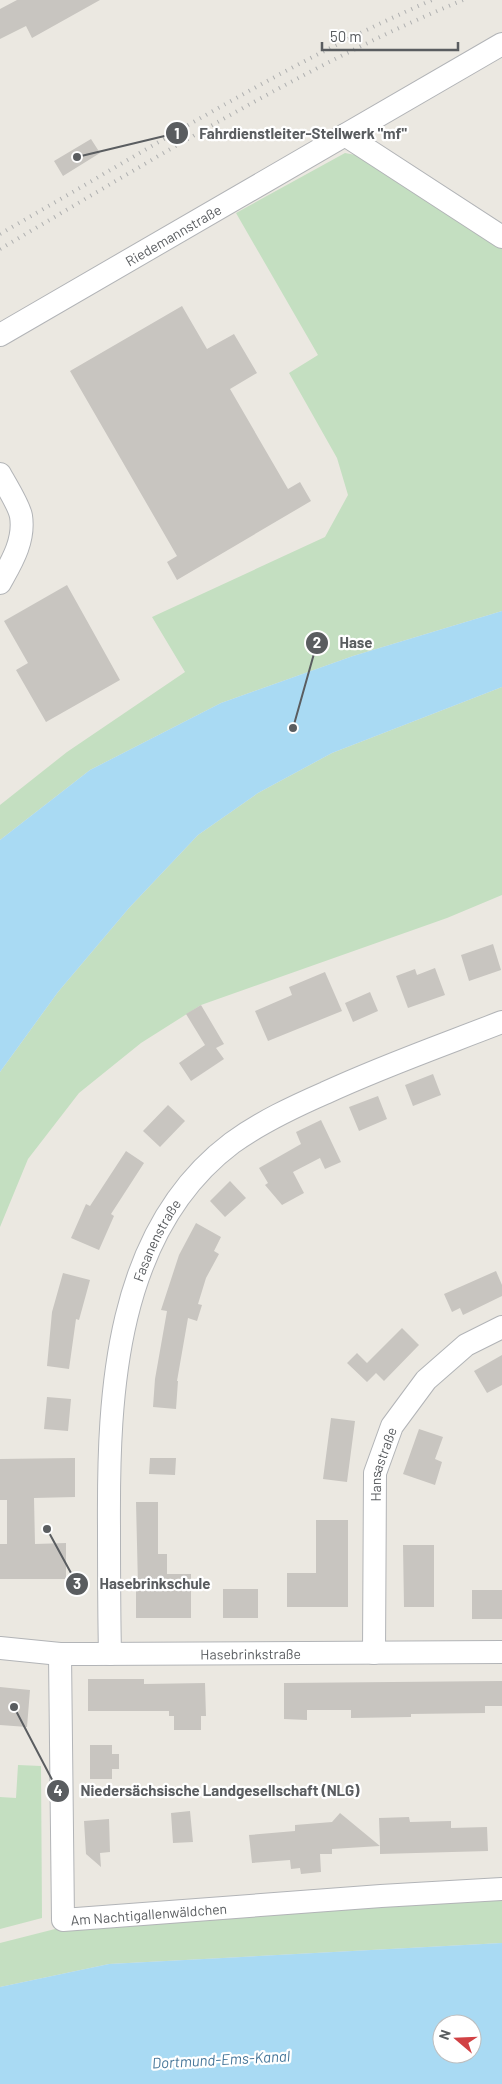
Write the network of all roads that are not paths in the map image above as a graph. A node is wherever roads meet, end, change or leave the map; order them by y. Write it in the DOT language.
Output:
graph roads {
  1 [pos="502,44"];
  2 [pos="346,134"];
  3 [pos="502,237"];
  4 [pos="0,335"];
  5 [pos="0,474"];
  6 [pos="0,583"];
  7 [pos="502,1022"];
  8 [pos="502,1326"];
  9 [pos="0,1648"];
  10 [pos="502,1652"];
  11 [pos="374,1653"];
  12 [pos="60,1654"];
  13 [pos="110,1654"];
  14 [pos="502,1889"];
  1 -- 2 [label="street, Riedemannstraße"];
  2 -- 3 [label="street"];
  2 -- 4 [label="street, Riedemannstraße"];
  5 -- 6 [label="street"];
  7 -- 13 [label="street, Fasanenstraße"];
  8 -- 11 [label="street, Hansastraße"];
  9 -- 12 [label="street, Hasebrinkstraße"];
  10 -- 11 [label="street, Hasebrinkstraße"];
  11 -- 13 [label="street, Hasebrinkstraße"];
  12 -- 13 [label="street, Hasebrinkstraße"];
  12 -- 14 [label="street, Am Nachtigallenwäldchen"];
}
